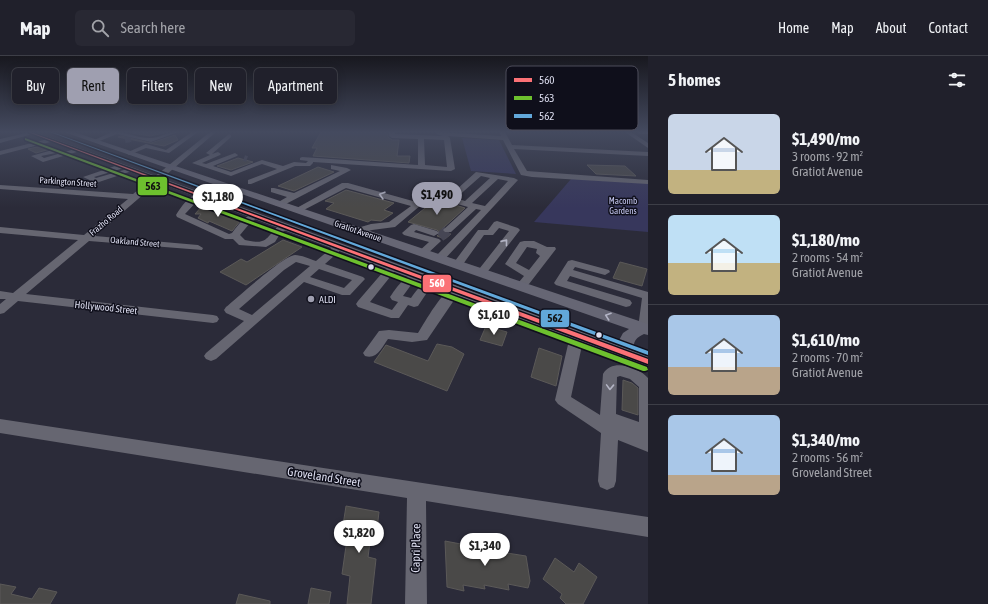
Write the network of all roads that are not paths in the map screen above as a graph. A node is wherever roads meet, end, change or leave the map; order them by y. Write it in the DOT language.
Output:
graph roads {
  1 [pos="99,158"];
  2 [pos="144,158"];
  3 [pos="181,158"];
  4 [pos="209,158"];
  5 [pos="241,158"];
  6 [pos="245,158"];
  7 [pos="422,158"];
  8 [pos="450,158"];
  9 [pos="516,158"];
  10 [pos="302,159"];
  11 [pos="262,162"];
  12 [pos="310,162"];
  13 [pos="121,166"];
  14 [pos="205,166"];
  15 [pos="332,166"];
  16 [pos="170,167"];
  17 [pos="422,167"];
  18 [pos="283,168"];
  19 [pos="131,170"];
  20 [pos="299,170"];
  21 [pos="270,174"];
  22 [pos="496,177"];
  23 [pos="285,178"];
  24 [pos="156,179"];
  25 [pos="251,182"];
  26 [pos="648,182"];
  27 [pos="226,186"];
  28 [pos="0,187"];
  29 [pos="274,190"];
  30 [pos="245,192"];
  31 [pos="195,194"];
  32 [pos="294,196"];
  33 [pos="135,197"];
  34 [pos="214,201"];
  35 [pos="279,204"];
  36 [pos="470,205"];
  37 [pos="486,209"];
  38 [pos="297,210"];
  39 [pos="256,216"];
  40 [pos="285,227"];
  41 [pos="0,230"];
  42 [pos="448,230"];
  43 [pos="357,231"];
  44 [pos="235,235"];
  45 [pos="437,237"];
  46 [pos="86,238"];
  47 [pos="527,240"];
  48 [pos="324,242"];
  49 [pos="339,247"];
  50 [pos="198,248"];
  51 [pos="422,253"];
  52 [pos="544,254"];
  53 [pos="439,259"];
  54 [pos="457,264"];
  55 [pos="316,266"];
  56 [pos="393,267"];
  57 [pos="567,272"];
  58 [pos="605,272"];
  59 [pos="481,273"];
  60 [pos="416,276"];
  61 [pos="302,278"];
  62 [pos="526,281"];
  63 [pos="433,282"];
  64 [pos="455,290"];
  65 [pos="0,295"];
  66 [pos="648,296"];
  67 [pos="15,297"];
  68 [pos="405,300"];
  69 [pos="626,303"];
  70 [pos="0,310"];
  71 [pos="213,319"];
  72 [pos="253,320"];
  73 [pos="646,329"];
  74 [pos="577,336"];
  75 [pos="370,353"];
  76 [pos="627,354"];
  77 [pos="211,356"];
  78 [pos="648,362"];
  79 [pos="629,372"];
  80 [pos="609,424"];
  81 [pos="0,426"];
  82 [pos="648,445"];
  83 [pos="606,481"];
  84 [pos="417,491"];
  85 [pos="648,527"];
  86 [pos="416,604"];
  1 -- 13 [label="main road"];
  2 -- 16 [label="main road, Gratiot Avenue"];
  3 -- 16 [label="street, Frazho Road"];
  4 -- 14 [label="street"];
  5 -- 14 [label="street"];
  6 -- 11 [label="street"];
  7 -- 17 [label="street"];
  8 -- 17 [label="street"];
  9 -- 26 [label="street"];
  10 -- 12 [label="street"];
  11 -- 14 [label="street"];
  11 -- 18 [label="street"];
  12 -- 17 [label="street"];
  12 -- 18 [label="street"];
  12 -- 20 [label="street"];
  13 -- 19 [label="main road"];
  13 -- 19 [label="street"];
  15 -- 32 [label="street"];
  16 -- 24 [label="street, Frazho Road"];
  16 -- 27 [label="main road, Gratiot Avenue"];
  18 -- 21 [label="street"];
  19 -- 24 [label="main road"];
  21 -- 23 [label="street"];
  21 -- 25 [label="street"];
  22 -- 36 [label="street"];
  22 -- 36 [label="street"];
  22 -- 37 [label="street"];
  24 -- 31 [label="main road"];
  24 -- 33 [label="street, Frazho Road"];
  27 -- 30 [label="main road, Gratiot Avenue"];
  27 -- 31 [label="main road"];
  28 -- 33 [label="street, Parkington Street"];
  29 -- 32 [label="street"];
  30 -- 34 [label="main road"];
  30 -- 35 [label="main road, Gratiot Avenue"];
  31 -- 34 [label="main road"];
  31 -- 44 [label="street"];
  32 -- 35 [label="street"];
  33 -- 46 [label="street, Frazho Road"];
  34 -- 39 [label="main road"];
  35 -- 38 [label="main road, Gratiot Avenue"];
  36 -- 37 [label="street"];
  36 -- 42 [label="street"];
  37 -- 53 [label="street"];
  38 -- 43 [label="main road, Gratiot Avenue"];
  43 -- 38 [label="street, one-way"];
  39 -- 40 [label="main road"];
  39 -- 44 [label="street"];
  40 -- 44 [label="street"];
  40 -- 48 [label="main road"];
  41 -- 46 [label="street, Oakland Street"];
  43 -- 48 [label="main road"];
  43 -- 51 [label="main road, Gratiot Avenue"];
  45 -- 51 [label="street"];
  46 -- 50 [label="street, Oakland Street"];
  46 -- 67 [label="street, Frazho Road"];
  47 -- 52 [label="street"];
  48 -- 49 [label="main road"];
  49 -- 55 [label="street"];
  49 -- 56 [label="main road"];
  51 -- 53 [label="main road, Gratiot Avenue"];
  51 -- 56 [label="main road"];
  52 -- 62 [label="street"];
  52 -- 62 [label="street"];
  53 -- 54 [label="main road, Gratiot Avenue"];
  54 -- 59 [label="main road, Gratiot Avenue"];
  59 -- 54 [label="street, one-way"];
  55 -- 61 [label="street"];
  55 -- 61 [label="street"];
  55 -- 72 [label="street"];
  56 -- 60 [label="main road"];
  56 -- 68 [label="street"];
  57 -- 58 [label="street"];
  57 -- 66 [label="street"];
  57 -- 69 [label="street"];
  59 -- 62 [label="main road, Gratiot Avenue"];
  60 -- 63 [label="main road"];
  60 -- 68 [label="street"];
  61 -- 72 [label="street"];
  73 -- 62 [label="main road, Gratiot Avenue, one-way"];
  63 -- 64 [label="main road"];
  63 -- 68 [label="street"];
  64 -- 74 [label="main road"];
  64 -- 75 [label="street"];
  65 -- 67 [label="street, Hollywood Street"];
  66 -- 73 [label="street"];
  67 -- 70 [label="street, Frazho Road"];
  67 -- 71 [label="street, Hollywood Street"];
  72 -- 77 [label="street"];
  73 -- 76 [label="main road"];
  74 -- 76 [label="main road"];
  74 -- 80 [label="street"];
  76 -- 78 [label="main road"];
  76 -- 79 [label="street"];
  79 -- 80 [label="street, one-way"];
  79 -- 80 [label="street"];
  80 -- 82 [label="street"];
  80 -- 83 [label="street"];
  81 -- 84 [label="street, Groveland Street"];
  84 -- 85 [label="street, Groveland Street"];
  84 -- 86 [label="street, Capri Place"];
}
